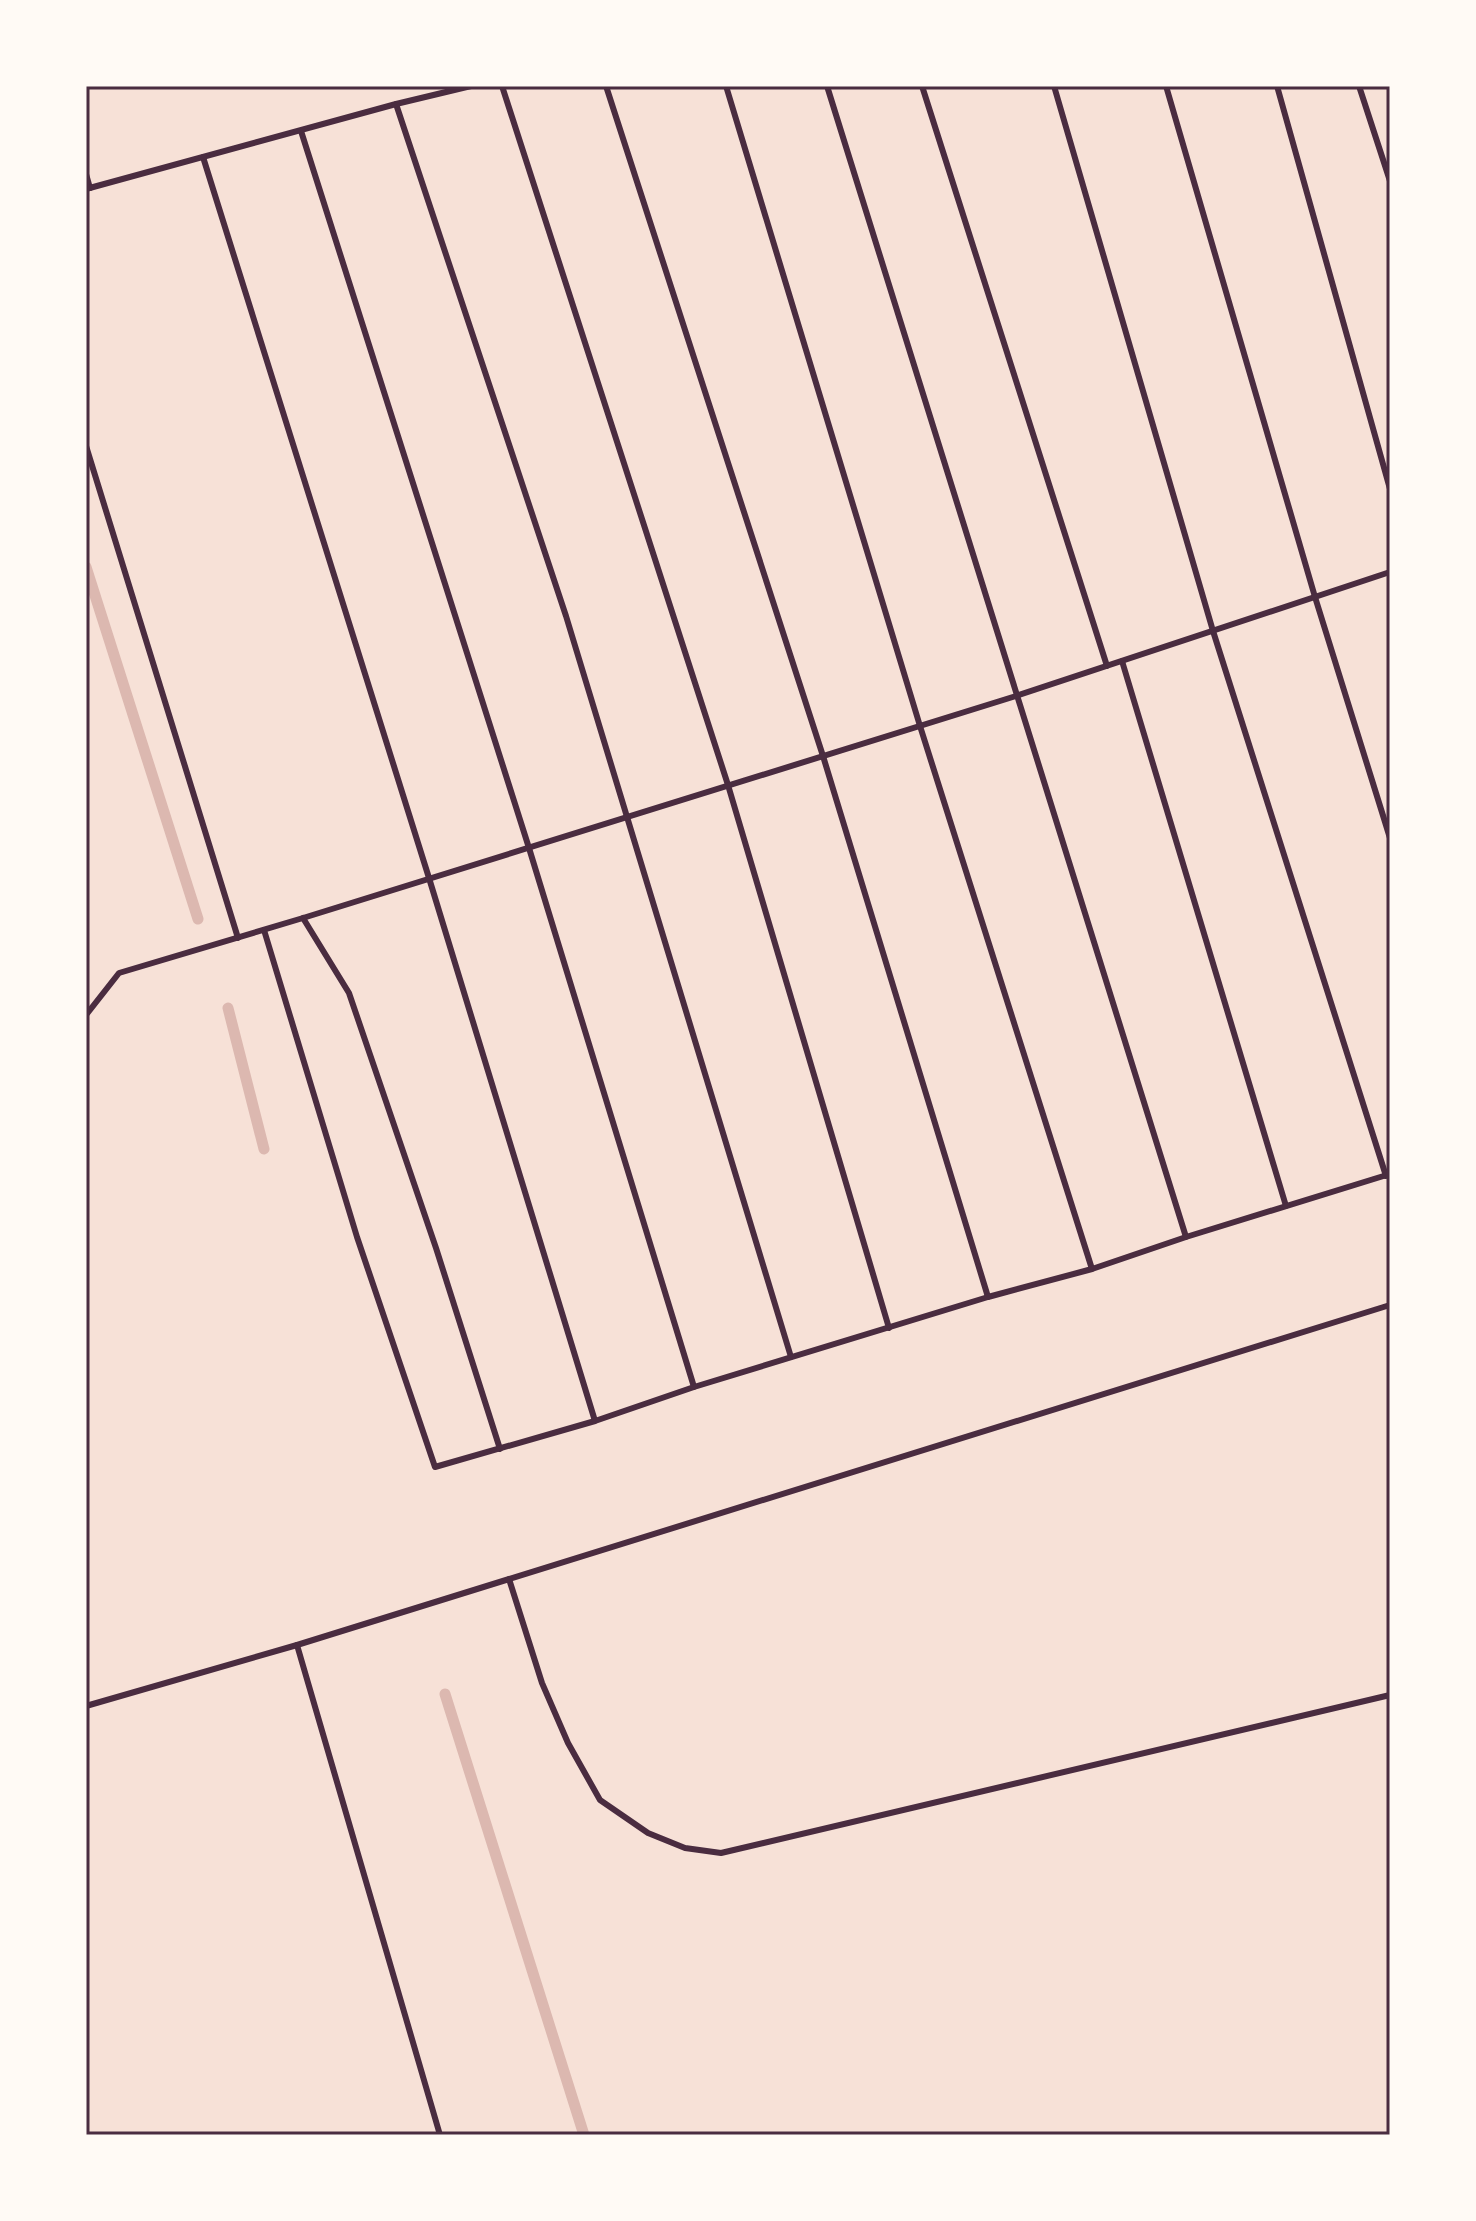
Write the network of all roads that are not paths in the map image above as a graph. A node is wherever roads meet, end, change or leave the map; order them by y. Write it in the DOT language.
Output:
graph roads {
  1 [pos="471,86"];
  2 [pos="502,86"];
  3 [pos="606,86"];
  4 [pos="726,86"];
  5 [pos="827,86"];
  6 [pos="922,86"];
  7 [pos="1054,86"];
  8 [pos="1166,86"];
  9 [pos="1277,86"];
  10 [pos="1359,86"];
  11 [pos="396,104"];
  12 [pos="301,131"];
  13 [pos="203,157"];
  14 [pos="86,174"];
  15 [pos="1390,181"];
  16 [pos="88,189"];
  17 [pos="86,446"];
  18 [pos="1390,489"];
  19 [pos="1390,572"];
  20 [pos="1315,597"];
  21 [pos="1213,631"];
  22 [pos="1122,661"];
  23 [pos="1107,666"];
  24 [pos="1016,696"];
  25 [pos="920,726"];
  26 [pos="823,756"];
  27 [pos="728,785"];
  28 [pos="626,817"];
  29 [pos="1390,838"];
  30 [pos="529,848"];
  31 [pos="429,878"];
  32 [pos="303,918"];
  33 [pos="264,930"];
  34 [pos="238,938"];
  35 [pos="86,1015"];
  36 [pos="1388,1175"];
  37 [pos="1286,1206"];
  38 [pos="1186,1237"];
  39 [pos="1092,1269"];
  40 [pos="988,1297"];
  41 [pos="1390,1305"];
  42 [pos="889,1328"];
  43 [pos="791,1357"];
  44 [pos="694,1387"];
  45 [pos="595,1421"];
  46 [pos="500,1449"];
  47 [pos="509,1579"];
  48 [pos="297,1645"];
  49 [pos="1390,1695"];
  50 [pos="86,1706"];
  51 [pos="440,2135"];
  1 -- 11 [label="lane"];
  2 -- 27 [label="lane"];
  3 -- 26 [label="lane"];
  4 -- 25 [label="lane"];
  5 -- 24 [label="lane"];
  6 -- 23 [label="lane"];
  7 -- 21 [label="lane"];
  8 -- 20 [label="lane"];
  9 -- 18 [label="lane"];
  10 -- 15 [label="lane"];
  11 -- 12 [label="lane"];
  11 -- 28 [label="lane"];
  12 -- 13 [label="lane"];
  12 -- 30 [label="lane"];
  13 -- 16 [label="lane"];
  13 -- 31 [label="lane"];
  14 -- 16 [label="lane"];
  17 -- 34 [label="lane"];
  19 -- 20 [label="lane"];
  20 -- 21 [label="lane"];
  20 -- 29 [label="lane"];
  21 -- 22 [label="lane"];
  21 -- 36 [label="lane"];
  22 -- 23 [label="lane"];
  22 -- 37 [label="lane"];
  23 -- 24 [label="lane"];
  24 -- 25 [label="lane"];
  24 -- 38 [label="lane"];
  25 -- 26 [label="lane"];
  25 -- 39 [label="lane"];
  26 -- 27 [label="lane"];
  26 -- 40 [label="lane"];
  27 -- 28 [label="lane"];
  27 -- 42 [label="lane"];
  28 -- 30 [label="lane"];
  28 -- 43 [label="lane"];
  30 -- 31 [label="lane"];
  30 -- 44 [label="lane"];
  31 -- 32 [label="lane"];
  31 -- 45 [label="lane"];
  32 -- 33 [label="lane"];
  32 -- 46 [label="lane"];
  33 -- 34 [label="lane"];
  33 -- 46 [label="lane"];
  34 -- 35 [label="lane"];
  36 -- 37 [label="lane"];
  37 -- 38 [label="lane"];
  38 -- 39 [label="lane"];
  39 -- 40 [label="lane"];
  40 -- 42 [label="lane"];
  41 -- 47 [label="lane"];
  42 -- 43 [label="lane"];
  43 -- 44 [label="lane"];
  44 -- 45 [label="lane"];
  45 -- 46 [label="lane"];
  47 -- 48 [label="lane"];
  47 -- 49 [label="lane"];
  48 -- 50 [label="lane"];
  48 -- 51 [label="lane"];
}
